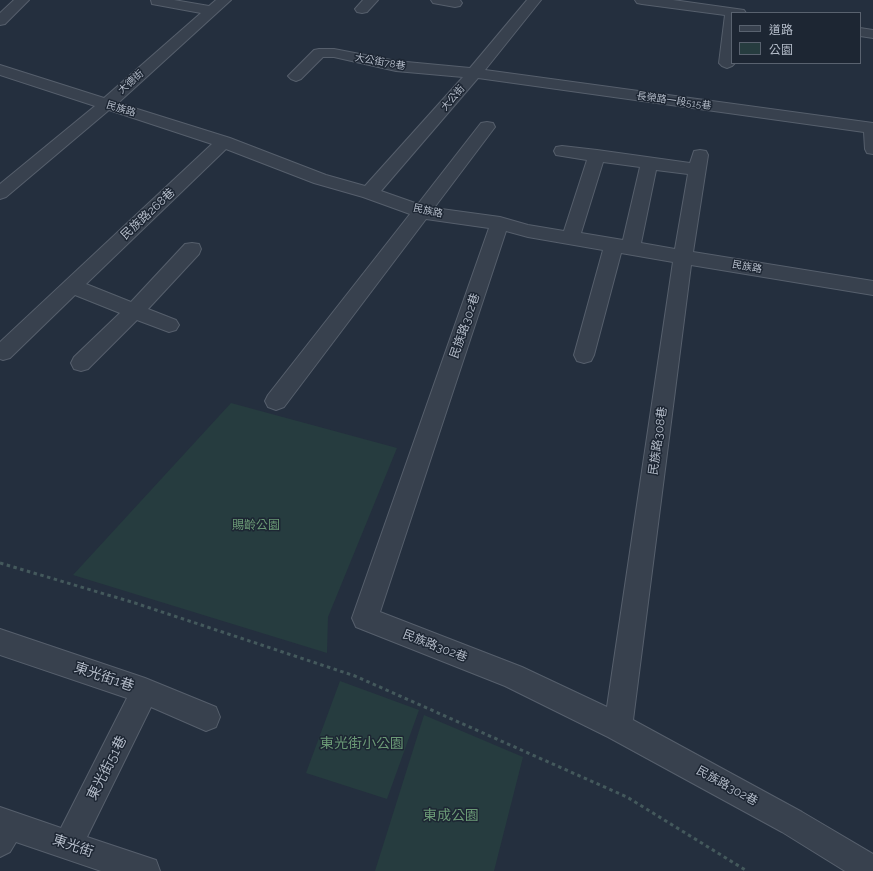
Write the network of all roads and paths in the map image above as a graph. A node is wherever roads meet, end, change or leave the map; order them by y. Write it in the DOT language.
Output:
graph roads {
  1 [pos="22,0"];
  2 [pos="224,0"];
  3 [pos="438,0"];
  4 [pos="534,0"];
  5 [pos="642,0"];
  6 [pos="157,1"];
  7 [pos="455,3"];
  8 [pos="211,11"];
  9 [pos="735,12"];
  10 [pos="0,21"];
  11 [pos="861,32"];
  12 [pos="873,34"];
  13 [pos="731,38"];
  14 [pos="727,63"];
  15 [pos="0,70"];
  16 [pos="474,73"];
  17 [pos="296,76"];
  18 [pos="106,105"];
  19 [pos="487,127"];
  20 [pos="873,128"];
  21 [pos="224,142"];
  22 [pos="873,149"];
  23 [pos="562,151"];
  24 [pos="597,156"];
  25 [pos="649,163"];
  26 [pos="0,193"];
  27 [pos="369,193"];
  28 [pos="422,212"];
  29 [pos="500,223"];
  30 [pos="570,237"];
  31 [pos="623,246"];
  32 [pos="192,249"];
  33 [pos="683,257"];
  34 [pos="72,286"];
  35 [pos="873,288"];
  36 [pos="134,311"];
  37 [pos="169,325"];
  38 [pos="3,352"];
  39 [pos="584,355"];
  40 [pos="81,363"];
  41 [pos="276,401"];
  42 [pos="0,563"];
  43 [pos="0,642"];
  44 [pos="145,691"];
  45 [pos="206,717"];
  46 [pos="618,727"];
  47 [pos="3,830"];
  48 [pos="68,844"];
  49 [pos="145,871"];
  50 [pos="747,871"];
  51 [pos="873,871"];
  1 -- 10 [label="street"];
  2 -- 8 [label="street, 大德街"];
  3 -- 7 [label="street"];
  4 -- 16 [label="street, 大公街"];
  5 -- 9 [label="street"];
  6 -- 8 [label="street"];
  8 -- 18 [label="street, 大德街"];
  11 -- 12 [label="street"];
  13 -- 14 [label="street"];
  15 -- 18 [label="street, 民族路"];
  16 -- 17 [label="street, 大公街78巷"];
  16 -- 20 [label="street, 長榮路一段515巷"];
  16 -- 27 [label="street, 大公街"];
  18 -- 21 [label="street, 民族路"];
  18 -- 26 [label="street, 大德街"];
  19 -- 28 [label="street"];
  20 -- 22 [label="street"];
  21 -- 27 [label="street, 民族路"];
  21 -- 34 [label="street, 民族路268巷"];
  23 -- 24 [label="street"];
  24 -- 25 [label="street"];
  24 -- 30 [label="street"];
  25 -- 31 [label="street"];
  25 -- 33 [label="street, 民族路308巷"];
  27 -- 28 [label="street, 民族路"];
  28 -- 29 [label="street, 民族路"];
  28 -- 41 [label="street"];
  29 -- 30 [label="street, 民族路"];
  29 -- 46 [label="street, 民族路302巷"];
  30 -- 31 [label="street, 民族路"];
  31 -- 33 [label="street, 民族路"];
  31 -- 39 [label="street"];
  32 -- 36 [label="street"];
  33 -- 35 [label="street, 民族路"];
  33 -- 46 [label="street, 民族路308巷"];
  34 -- 36 [label="street"];
  34 -- 38 [label="street, 民族路268巷"];
  36 -- 37 [label="street"];
  36 -- 40 [label="street"];
  42 -- 50 [label="path"];
  43 -- 44 [label="street, 東光街1巷"];
  44 -- 45 [label="street, 東光街1巷"];
  44 -- 48 [label="street, 東光街51巷"];
  46 -- 51 [label="street, 民族路302巷"];
  47 -- 48 [label="street, 東光街"];
  48 -- 49 [label="street, 東光街"];
}
